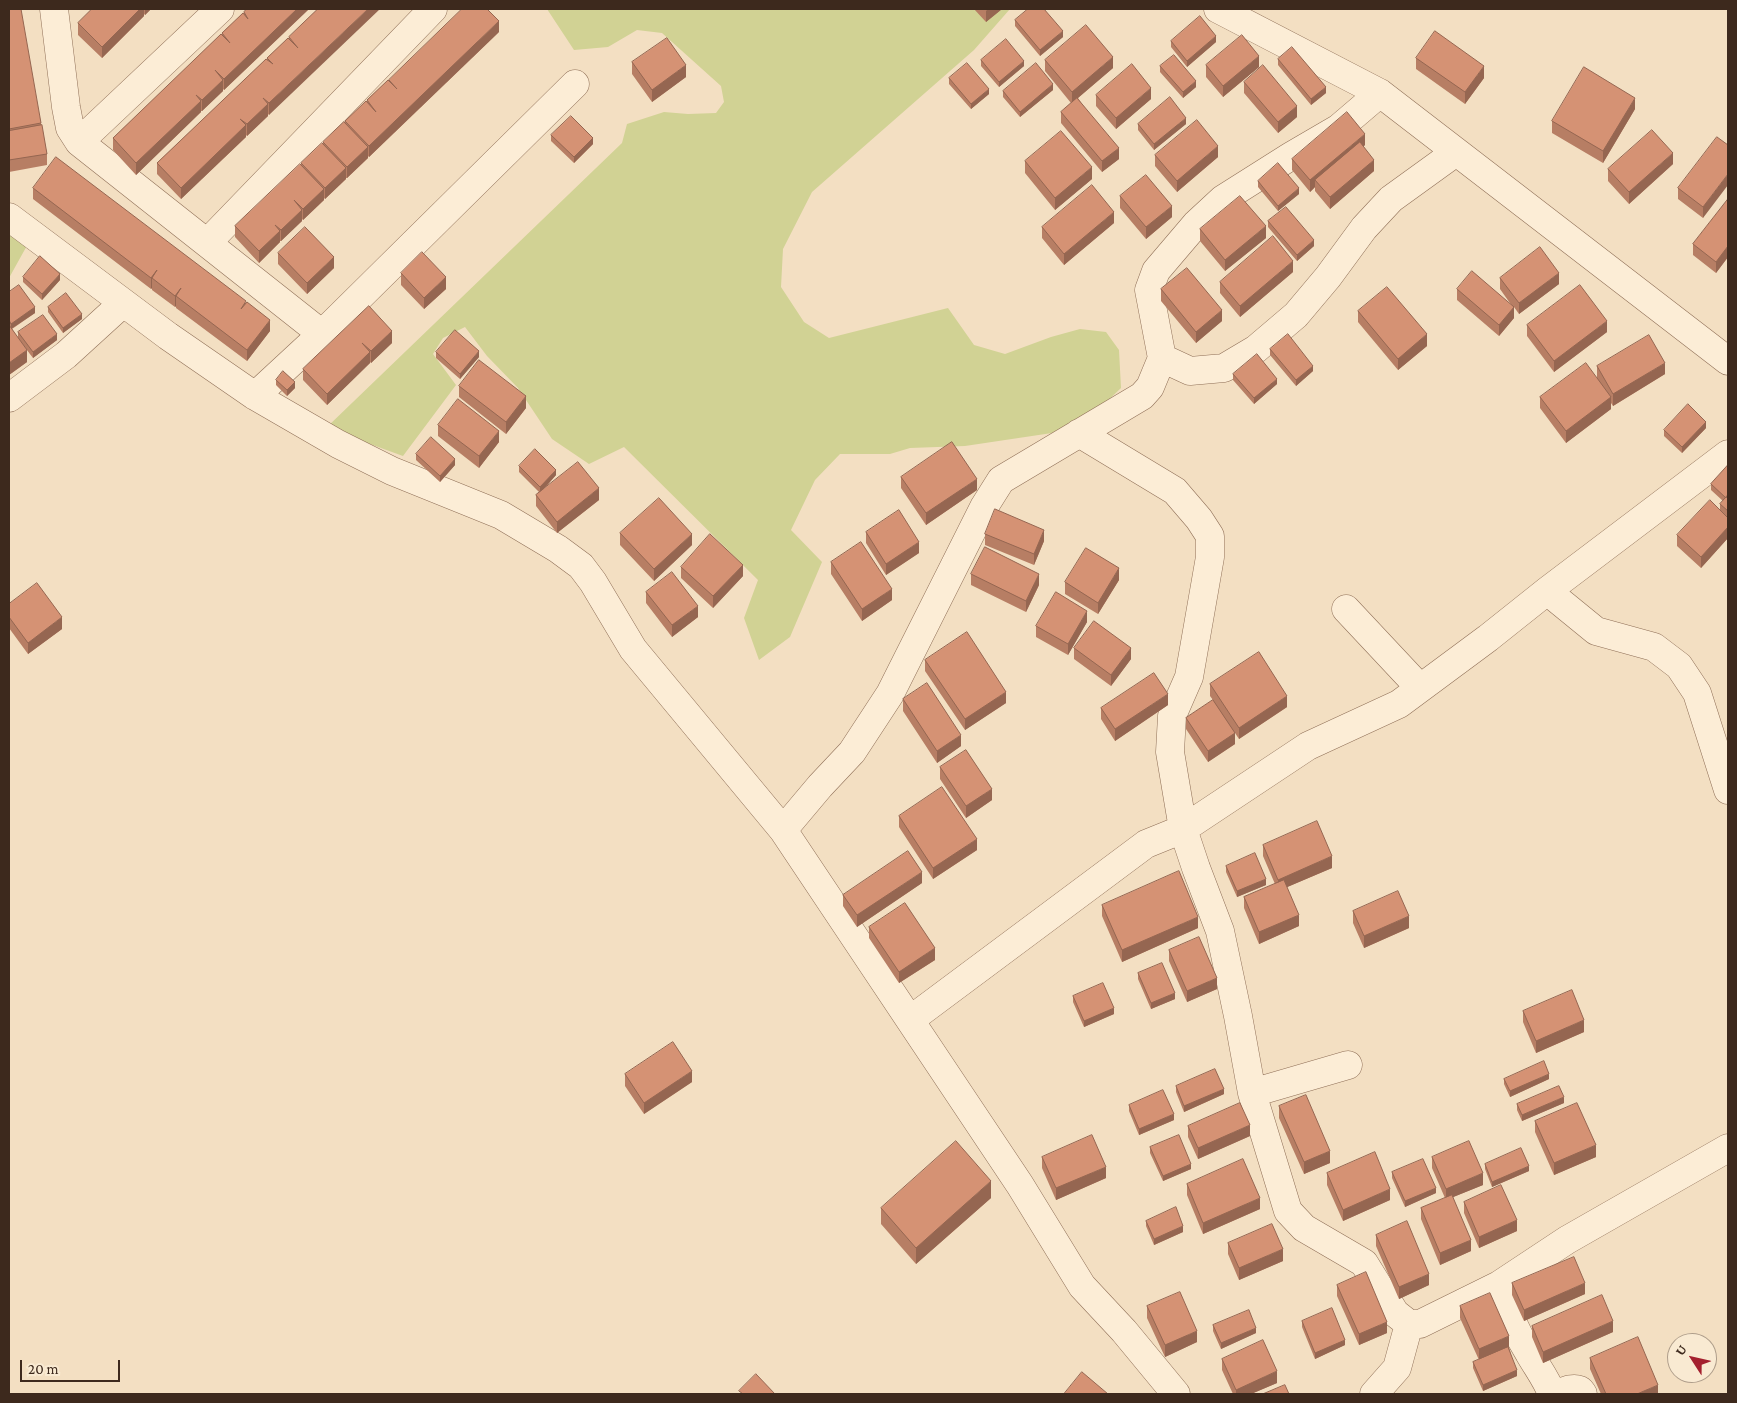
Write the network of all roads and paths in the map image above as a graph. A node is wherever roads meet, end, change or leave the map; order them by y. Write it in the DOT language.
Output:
graph roads {
  1 [pos="54,9"];
  2 [pos="220,9"];
  3 [pos="433,9"];
  4 [pos="1218,9"];
  5 [pos="575,84"];
  6 [pos="1380,94"];
  7 [pos="79,142"];
  8 [pos="1456,152"];
  9 [pos="9,217"];
  10 [pos="206,243"];
  11 [pos="123,303"];
  12 [pos="322,334"];
  13 [pos="1162,358"];
  14 [pos="1728,361"];
  15 [pos="255,396"];
  16 [pos="9,398"];
  17 [pos="1079,433"];
  18 [pos="1728,454"];
  19 [pos="1548,591"];
  20 [pos="1346,609"];
  21 [pos="1420,688"];
  22 [pos="1728,790"];
  23 [pos="1183,829"];
  24 [pos="783,830"];
  25 [pos="910,1020"];
  26 [pos="1348,1065"];
  27 [pos="1252,1093"];
  28 [pos="1728,1148"];
  29 [pos="1499,1285"];
  30 [pos="1409,1324"];
  31 [pos="1176,1394"];
  32 [pos="1374,1394"];
  33 [pos="1552,1394"];
  34 [pos="1557,1394"];
  35 [pos="1583,1394"];
  1 -- 7 [label="street"];
  2 -- 7 [label="street"];
  3 -- 10 [label="street"];
  4 -- 6 [label="street"];
  5 -- 12 [label="street"];
  6 -- 8 [label="street"];
  6 -- 13 [label="street"];
  7 -- 10 [label="street"];
  8 -- 13 [label="street"];
  8 -- 14 [label="street"];
  9 -- 11 [label="street"];
  10 -- 12 [label="street"];
  11 -- 15 [label="street"];
  11 -- 16 [label="street"];
  12 -- 15 [label="street"];
  13 -- 17 [label="street"];
  15 -- 24 [label="street"];
  17 -- 23 [label="street"];
  17 -- 24 [label="street"];
  18 -- 19 [label="street"];
  19 -- 21 [label="street"];
  19 -- 22 [label="street"];
  20 -- 21 [label="street"];
  21 -- 23 [label="street"];
  23 -- 25 [label="street"];
  23 -- 27 [label="street"];
  24 -- 25 [label="street"];
  25 -- 31 [label="street"];
  26 -- 27 [label="street"];
  27 -- 30 [label="street"];
  28 -- 29 [label="street"];
  29 -- 30 [label="street"];
  29 -- 33 [label="street"];
  30 -- 32 [label="street"];
  34 -- 35 [label="street"];
}
